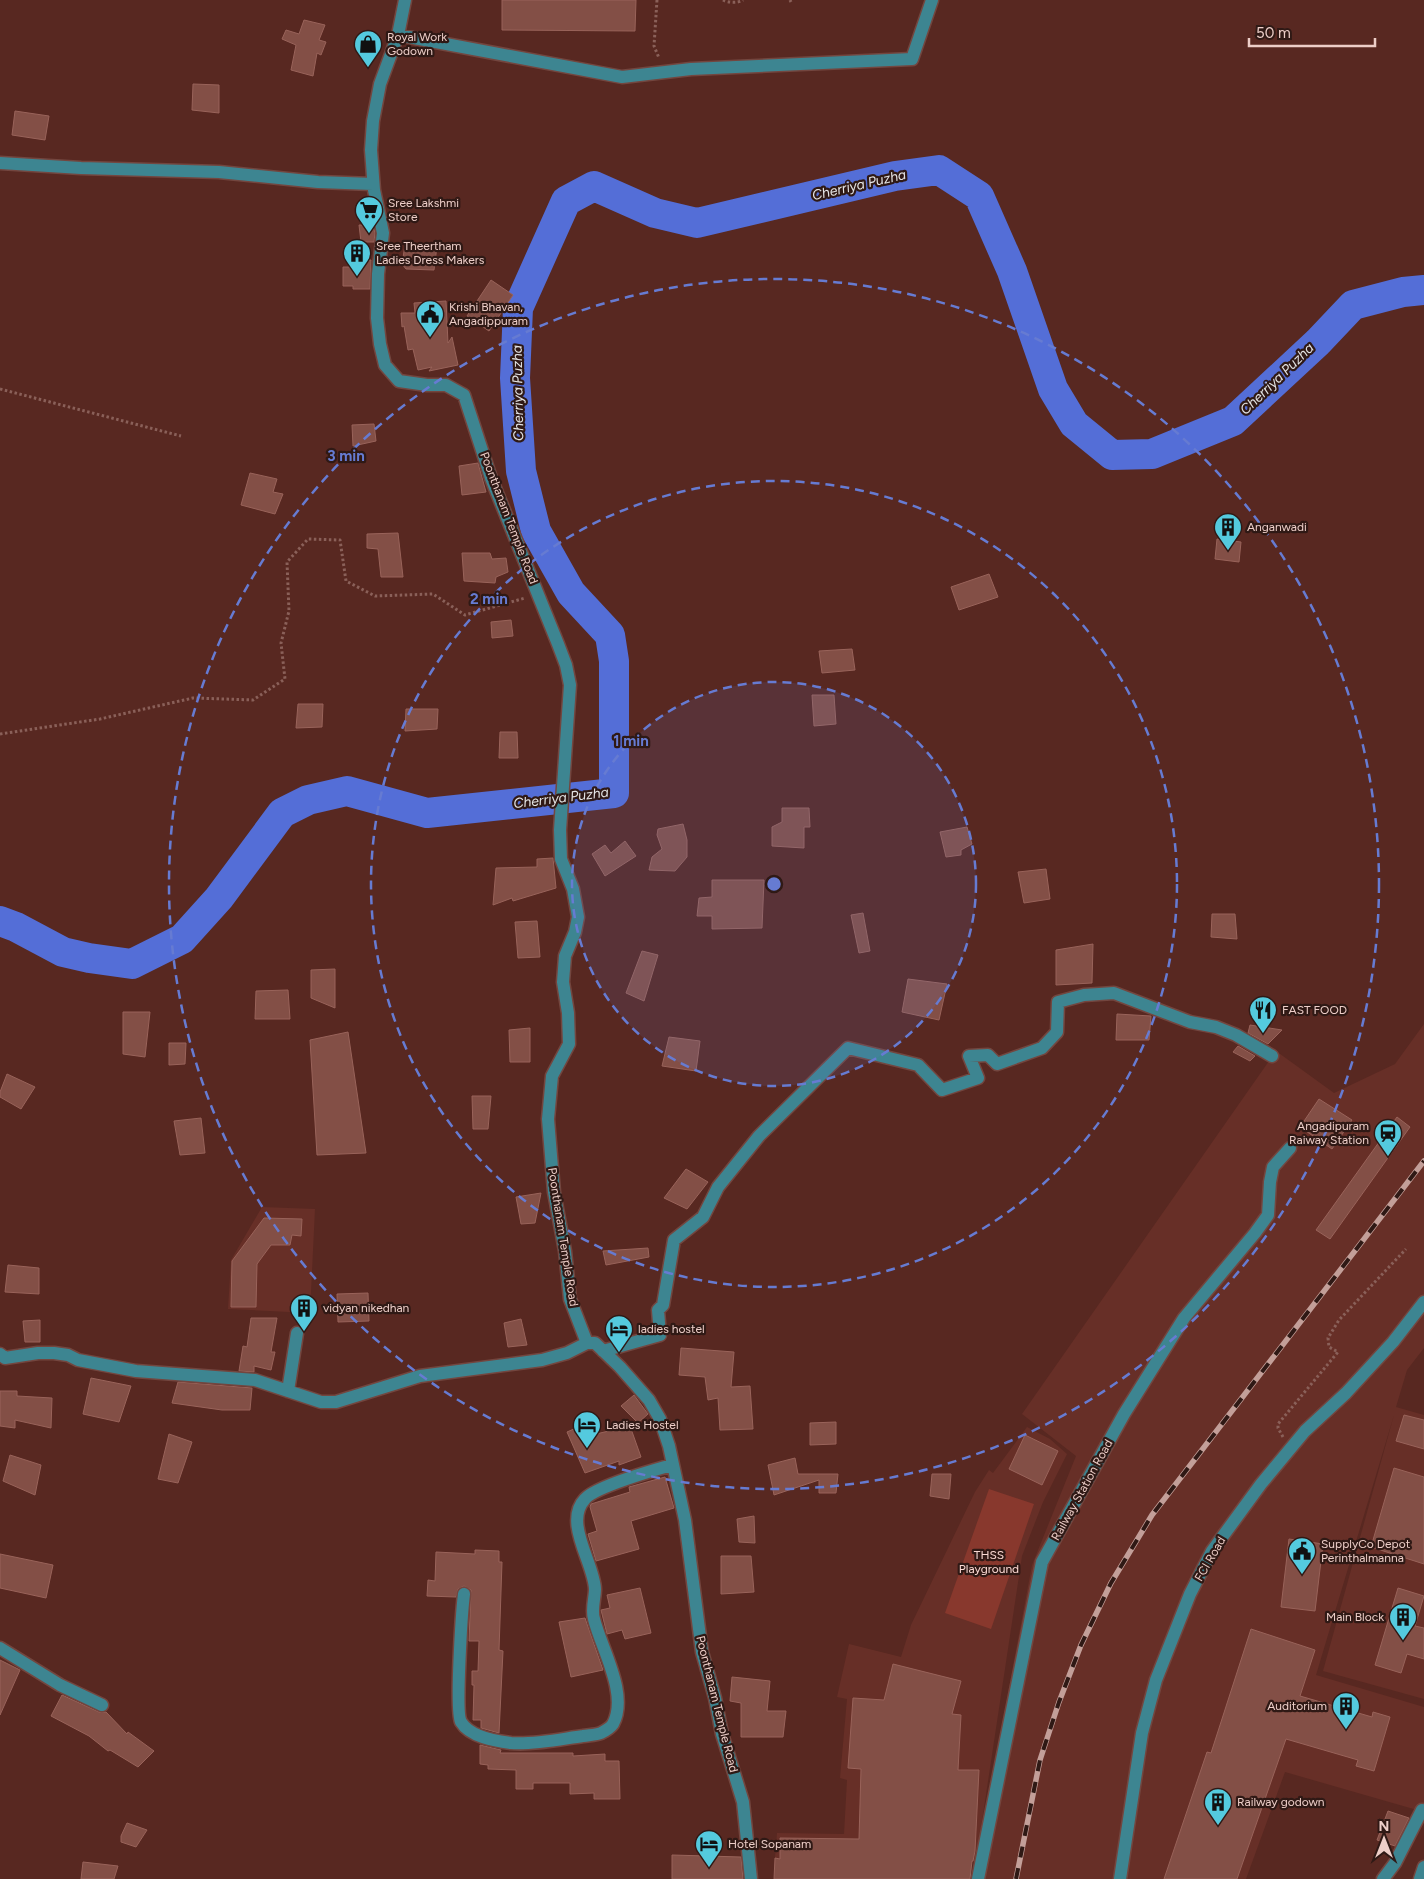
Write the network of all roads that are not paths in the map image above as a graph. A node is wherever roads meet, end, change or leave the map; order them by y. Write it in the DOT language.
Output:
graph roads {
  1 [pos="405,0"];
  2 [pos="932,0"];
  3 [pos="398,35"];
  4 [pos="0,164"];
  5 [pos="373,184"];
  6 [pos="1272,1056"];
  7 [pos="1290,1148"];
  8 [pos="1424,1302"];
  9 [pos="297,1333"];
  10 [pos="587,1344"];
  11 [pos="603,1351"];
  12 [pos="2,1360"];
  13 [pos="288,1391"];
  14 [pos="672,1465"];
  15 [pos="464,1594"];
  16 [pos="0,1648"];
  17 [pos="102,1705"];
  18 [pos="1422,1810"];
  19 [pos="1424,1867"];
  20 [pos="750,1879"];
  21 [pos="978,1879"];
  22 [pos="1120,1879"];
  23 [pos="1383,1879"];
  24 [pos="1420,1879"];
  1 -- 3 [label="street, Poonthanam Temple Road"];
  2 -- 3 [label="street"];
  3 -- 5 [label="street, Poonthanam Temple Road"];
  4 -- 5 [label="street"];
  5 -- 10 [label="street, Poonthanam Temple Road"];
  6 -- 11 [label="street"];
  7 -- 21 [label="street, Railway Station Road"];
  8 -- 22 [label="street, FCI Road"];
  9 -- 13 [label="street"];
  10 -- 11 [label="street, Poonthanam Temple Road"];
  10 -- 13 [label="street"];
  11 -- 14 [label="street, Poonthanam Temple Road"];
  12 -- 13 [label="street"];
  14 -- 15 [label="street"];
  14 -- 20 [label="street, Poonthanam Temple Road"];
  16 -- 17 [label="street"];
  18 -- 23 [label="street"];
  19 -- 24 [label="street"];
}
